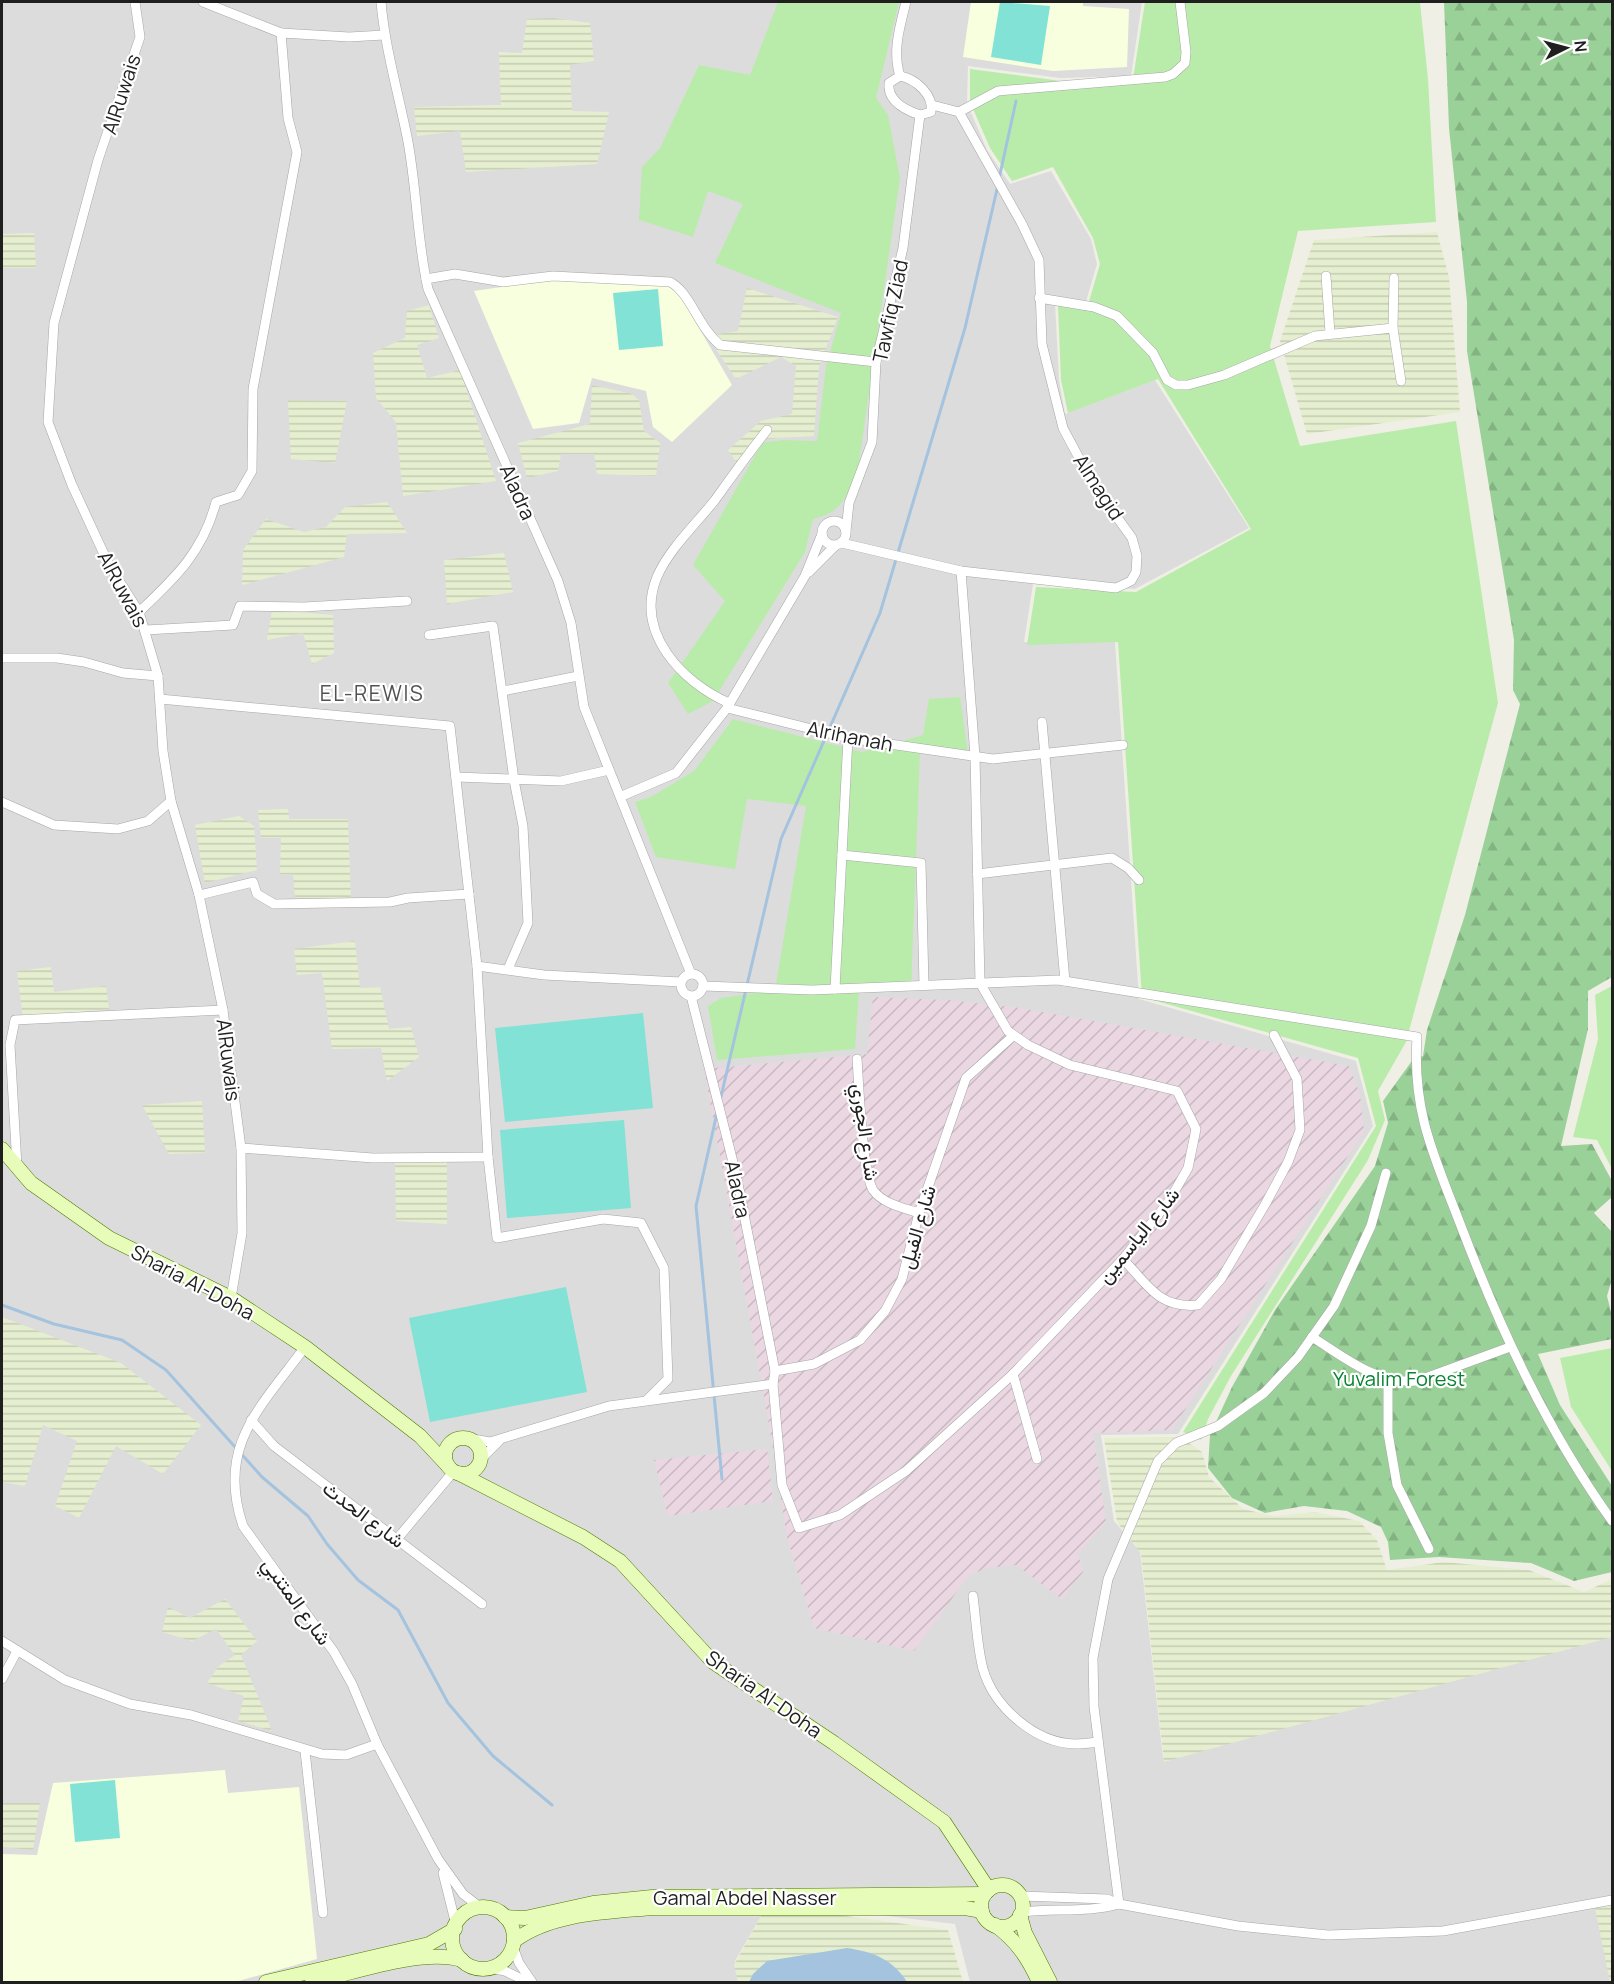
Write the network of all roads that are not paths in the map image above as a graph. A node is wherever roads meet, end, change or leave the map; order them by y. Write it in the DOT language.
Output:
graph roads {
  1 [pos="135,2"];
  2 [pos="203,2"];
  3 [pos="381,2"];
  4 [pos="906,2"];
  5 [pos="1180,2"];
  6 [pos="281,33"];
  7 [pos="384,35"];
  8 [pos="900,76"];
  9 [pos="932,105"];
  10 [pos="959,112"];
  11 [pos="920,115"];
  12 [pos="1326,276"];
  13 [pos="1394,278"];
  14 [pos="426,279"];
  15 [pos="1039,298"];
  16 [pos="1393,328"];
  17 [pos="1330,333"];
  18 [pos="876,362"];
  19 [pos="1401,381"];
  20 [pos="767,430"];
  21 [pos="849,503"];
  22 [pos="828,523"];
  23 [pos="846,531"];
  24 [pos="822,534"];
  25 [pos="838,544"];
  26 [pos="961,571"];
  27 [pos="805,576"];
  28 [pos="407,601"];
  29 [pos="139,612"];
  30 [pos="146,630"];
  31 [pos="429,635"];
  32 [pos="2,658"];
  33 [pos="158,676"];
  34 [pos="578,676"];
  35 [pos="503,691"];
  36 [pos="160,699"];
  37 [pos="728,706"];
  38 [pos="1042,722"];
  39 [pos="848,738"];
  40 [pos="1123,745"];
  41 [pos="1045,754"];
  42 [pos="975,756"];
  43 [pos="609,770"];
  44 [pos="456,777"];
  45 [pos="514,780"];
  46 [pos="622,796"];
  47 [pos="171,801"];
  48 [pos="2,802"];
  49 [pos="843,855"];
  50 [pos="1055,864"];
  51 [pos="977,874"];
  52 [pos="1139,880"];
  53 [pos="469,894"];
  54 [pos="199,895"];
  55 [pos="477,966"];
  56 [pos="508,969"];
  57 [pos="691,974"];
  58 [pos="1065,981"];
  59 [pos="681,982"];
  60 [pos="980,984"];
  61 [pos="924,985"];
  62 [pos="703,986"];
  63 [pos="836,989"];
  64 [pos="691,996"];
  65 [pos="223,1010"];
  66 [pos="1274,1035"];
  67 [pos="1013,1036"];
  68 [pos="857,1059"];
  69 [pos="241,1148"];
  70 [pos="2,1149"];
  71 [pos="488,1157"];
  72 [pos="17,1166"];
  73 [pos="1386,1173"];
  74 [pos="919,1213"];
  75 [pos="1123,1259"];
  76 [pos="231,1298"];
  77 [pos="1312,1337"];
  78 [pos="305,1347"];
  79 [pos="1510,1347"];
  80 [pos="775,1371"];
  81 [pos="1013,1374"];
  82 [pos="1388,1379"];
  83 [pos="773,1384"];
  84 [pos="647,1400"];
  85 [pos="251,1420"];
  86 [pos="416,1434"];
  87 [pos="464,1438"];
  88 [pos="504,1439"];
  89 [pos="1037,1459"];
  90 [pos="479,1463"];
  91 [pos="453,1470"];
  92 [pos="496,1494"];
  93 [pos="1612,1521"];
  94 [pos="397,1539"];
  95 [pos="1429,1549"];
  96 [pos="973,1596"];
  97 [pos="482,1604"];
  98 [pos="2,1641"];
  99 [pos="17,1651"];
  100 [pos="2,1679"];
  101 [pos="1098,1742"];
  102 [pos="377,1744"];
  103 [pos="305,1751"];
  104 [pos="438,1859"];
  105 [pos="987,1892"];
  106 [pos="1021,1896"];
  107 [pos="1612,1900"];
  108 [pos="1119,1904"];
  109 [pos="481,1908"];
  110 [pos="982,1911"];
  111 [pos="323,1913"];
  112 [pos="1021,1913"];
  113 [pos="505,1917"];
  114 [pos="995,1925"];
  115 [pos="455,1927"];
  116 [pos="513,1944"];
  117 [pos="462,1960"];
  118 [pos="491,1968"];
  119 [pos="266,1983"];
  120 [pos="312,1983"];
  121 [pos="530,1983"];
  122 [pos="1039,1983"];
  123 [pos="1050,1983"];
  1 -- 29 [label="street, AlRuwais"];
  2 -- 6 [label="street"];
  3 -- 7 [label="street, Aladra"];
  4 -- 8 [label="street"];
  5 -- 10 [label="street"];
  6 -- 7 [label="street"];
  6 -- 29 [label="street"];
  7 -- 14 [label="street, Aladra"];
  8 -- 9 [label="street"];
  8 -- 11 [label="street"];
  9 -- 10 [label="street"];
  9 -- 11 [label="street"];
  10 -- 15 [label="street, Almagid"];
  11 -- 18 [label="street, Tawfiq Ziad"];
  12 -- 17 [label="street"];
  13 -- 16 [label="street"];
  14 -- 18 [label="street"];
  14 -- 34 [label="street, Aladra"];
  15 -- 17 [label="street"];
  15 -- 26 [label="street, Almagid"];
  16 -- 17 [label="street"];
  16 -- 19 [label="street"];
  18 -- 21 [label="street, Tawfiq Ziad"];
  20 -- 37 [label="street, Alrihanah"];
  21 -- 22 [label="street"];
  21 -- 23 [label="street"];
  22 -- 23 [label="street"];
  22 -- 24 [label="street"];
  23 -- 25 [label="street"];
  24 -- 25 [label="street"];
  24 -- 27 [label="street"];
  25 -- 26 [label="street, Almagid"];
  25 -- 27 [label="street"];
  26 -- 42 [label="street"];
  27 -- 37 [label="street"];
  28 -- 30 [label="street"];
  29 -- 30 [label="street, AlRuwais"];
  30 -- 33 [label="street, AlRuwais"];
  31 -- 35 [label="street"];
  32 -- 33 [label="street"];
  33 -- 36 [label="street, AlRuwais"];
  34 -- 35 [label="street"];
  34 -- 43 [label="street, Aladra"];
  35 -- 45 [label="street"];
  36 -- 44 [label="street"];
  36 -- 47 [label="street, AlRuwais"];
  37 -- 39 [label="street, Alrihanah"];
  37 -- 46 [label="street"];
  38 -- 41 [label="street"];
  39 -- 42 [label="street, Alrihanah"];
  39 -- 49 [label="street"];
  40 -- 41 [label="street, Alrihanah"];
  41 -- 42 [label="street, Alrihanah"];
  41 -- 50 [label="street"];
  42 -- 51 [label="street"];
  43 -- 45 [label="street"];
  43 -- 46 [label="street, Aladra"];
  44 -- 45 [label="street"];
  44 -- 53 [label="street"];
  45 -- 56 [label="street"];
  46 -- 57 [label="street, Aladra"];
  47 -- 48 [label="street"];
  47 -- 54 [label="street, AlRuwais"];
  49 -- 61 [label="street"];
  49 -- 63 [label="street"];
  50 -- 51 [label="street"];
  50 -- 52 [label="street"];
  50 -- 58 [label="street"];
  51 -- 60 [label="street"];
  53 -- 54 [label="street"];
  53 -- 55 [label="street"];
  54 -- 65 [label="street, AlRuwais"];
  55 -- 56 [label="street"];
  55 -- 71 [label="street"];
  56 -- 59 [label="street"];
  57 -- 59 [label="street"];
  57 -- 62 [label="street"];
  58 -- 60 [label="street"];
  58 -- 79 [label="street"];
  59 -- 64 [label="street"];
  60 -- 61 [label="street"];
  60 -- 67 [label="street"];
  61 -- 63 [label="street"];
  62 -- 63 [label="street"];
  62 -- 64 [label="street"];
  64 -- 80 [label="street, Aladra"];
  65 -- 69 [label="street, AlRuwais"];
  65 -- 72 [label="street"];
  66 -- 75 [label="street"];
  67 -- 74 [label="street, شارع الفيل"];
  67 -- 75 [label="street, شارع الياسمين"];
  68 -- 74 [label="street, شارع الجوري"];
  69 -- 71 [label="street"];
  69 -- 76 [label="street, AlRuwais"];
  70 -- 72 [label="street, Sharia Al-Doha"];
  71 -- 84 [label="street"];
  72 -- 76 [label="street, Sharia Al-Doha"];
  73 -- 77 [label="street"];
  74 -- 80 [label="street, شارع الفيل"];
  75 -- 81 [label="street, شارع الياسمين"];
  76 -- 78 [label="street, Sharia Al-Doha"];
  77 -- 82 [label="street"];
  77 -- 101 [label="street"];
  78 -- 85 [label="street, شارع المتنبي"];
  78 -- 86 [label="street, Sharia Al-Doha"];
  79 -- 82 [label="street"];
  79 -- 93 [label="street"];
  80 -- 83 [label="street, Aladra"];
  81 -- 83 [label="street, شارع الياسمين"];
  81 -- 89 [label="street"];
  82 -- 95 [label="street"];
  83 -- 84 [label="street"];
  84 -- 88 [label="street"];
  85 -- 94 [label="street, شارع الحدث"];
  85 -- 102 [label="street, شارع المتنبي"];
  86 -- 87 [label="street, Sharia Al-Doha"];
  86 -- 91 [label="street, Sharia Al-Doha"];
  87 -- 88 [label="street"];
  87 -- 90 [label="street"];
  87 -- 91 [label="street"];
  88 -- 90 [label="street"];
  90 -- 91 [label="street"];
  90 -- 92 [label="street, Sharia Al-Doha"];
  91 -- 92 [label="street, Sharia Al-Doha"];
  91 -- 94 [label="street"];
  92 -- 105 [label="street, Sharia Al-Doha"];
  94 -- 97 [label="street, شارع الحدث"];
  96 -- 101 [label="street"];
  98 -- 99 [label="street"];
  99 -- 100 [label="street"];
  99 -- 103 [label="street"];
  101 -- 108 [label="street"];
  102 -- 103 [label="street"];
  102 -- 104 [label="street, شارع المتنبي"];
  103 -- 111 [label="street"];
  104 -- 109 [label="street"];
  104 -- 115 [label="street"];
  105 -- 106 [label="street"];
  105 -- 110 [label="street"];
  105 -- 113 [label="street, Gamal Abdel Nasser"];
  106 -- 108 [label="street"];
  106 -- 112 [label="street"];
  107 -- 108 [label="street"];
  108 -- 112 [label="street"];
  109 -- 113 [label="street"];
  109 -- 115 [label="street"];
  110 -- 114 [label="street"];
  110 -- 116 [label="street, Gamal Abdel Nasser"];
  112 -- 114 [label="street"];
  112 -- 123 [label="street"];
  113 -- 116 [label="street"];
  114 -- 122 [label="street"];
  115 -- 117 [label="street"];
  115 -- 119 [label="street"];
  116 -- 118 [label="street"];
  116 -- 121 [label="street"];
  117 -- 118 [label="street"];
  117 -- 120 [label="street"];
  118 -- 121 [label="street"];
}
